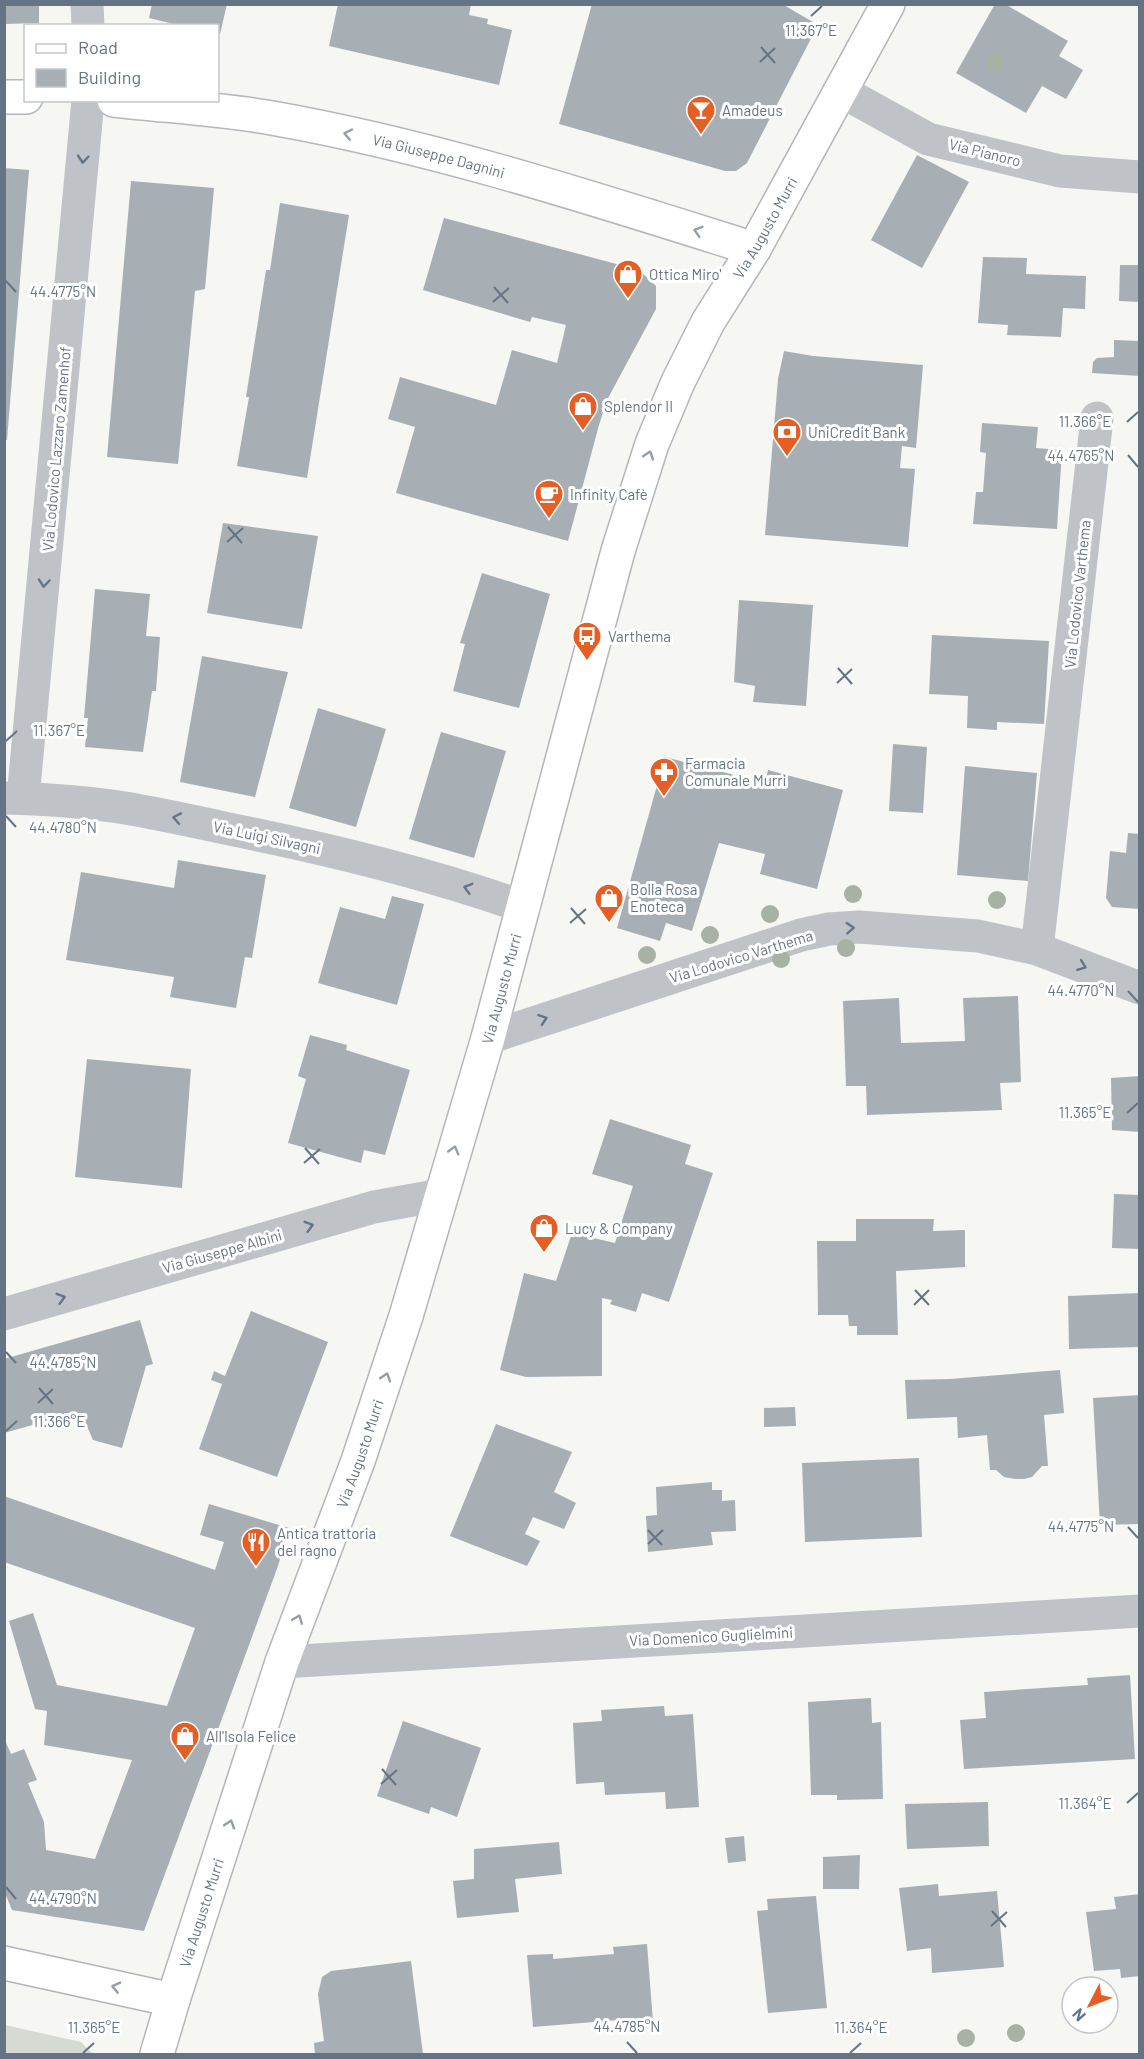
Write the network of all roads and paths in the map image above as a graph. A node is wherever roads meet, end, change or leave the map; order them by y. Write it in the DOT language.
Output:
graph roads {
  1 [pos="87,4"];
  2 [pos="888,4"];
  3 [pos="88,24"];
  4 [pos="841,91"];
  5 [pos="4,97"];
  6 [pos="24,97"];
  7 [pos="88,102"];
  8 [pos="131,102"];
  9 [pos="1140,177"];
  10 [pos="754,249"];
  11 [pos="1096,418"];
  12 [pos="14,798"];
  13 [pos="524,907"];
  14 [pos="1038,950"];
  15 [pos="1140,988"];
  16 [pos="488,1038"];
  17 [pos="441,1195"];
  18 [pos="4,1314"];
  19 [pos="1140,1611"];
  20 [pos="282,1662"];
  21 [pos="4,1963"];
  22 [pos="173,2000"];
  23 [pos="157,2055"];
  1 -- 3 [label="street"];
  2 -- 4 [label="main road, Via Augusto Murri"];
  4 -- 9 [label="street, Via Pianoro"];
  4 -- 10 [label="main road, Via Augusto Murri"];
  5 -- 6 [label="main road"];
  7 -- 12 [label="street, Via Lodovico Lazzaro Zamenhof, one-way"];
  10 -- 8 [label="main road, Via Giuseppe Dagnini, one-way"];
  13 -- 10 [label="main road, Via Augusto Murri, one-way"];
  11 -- 14 [label="street, Via Lodovico Varthema"];
  13 -- 12 [label="street, Via Luigi Silvagni, one-way"];
  13 -- 16 [label="main road, Via Augusto Murri"];
  14 -- 15 [label="street, Via Lodovico Varthema, one-way"];
  16 -- 14 [label="street, Via Lodovico Varthema, one-way"];
  17 -- 16 [label="main road, Via Augusto Murri, one-way"];
  18 -- 17 [label="street, Via Giuseppe Albini, one-way"];
  20 -- 17 [label="main road, Via Augusto Murri, one-way"];
  19 -- 20 [label="street, Via Domenico Guglielmini"];
  22 -- 20 [label="main road, Via Augusto Murri, one-way"];
  22 -- 21 [label="main road, one-way"];
  22 -- 23 [label="main road, Via Augusto Murri"];
}
